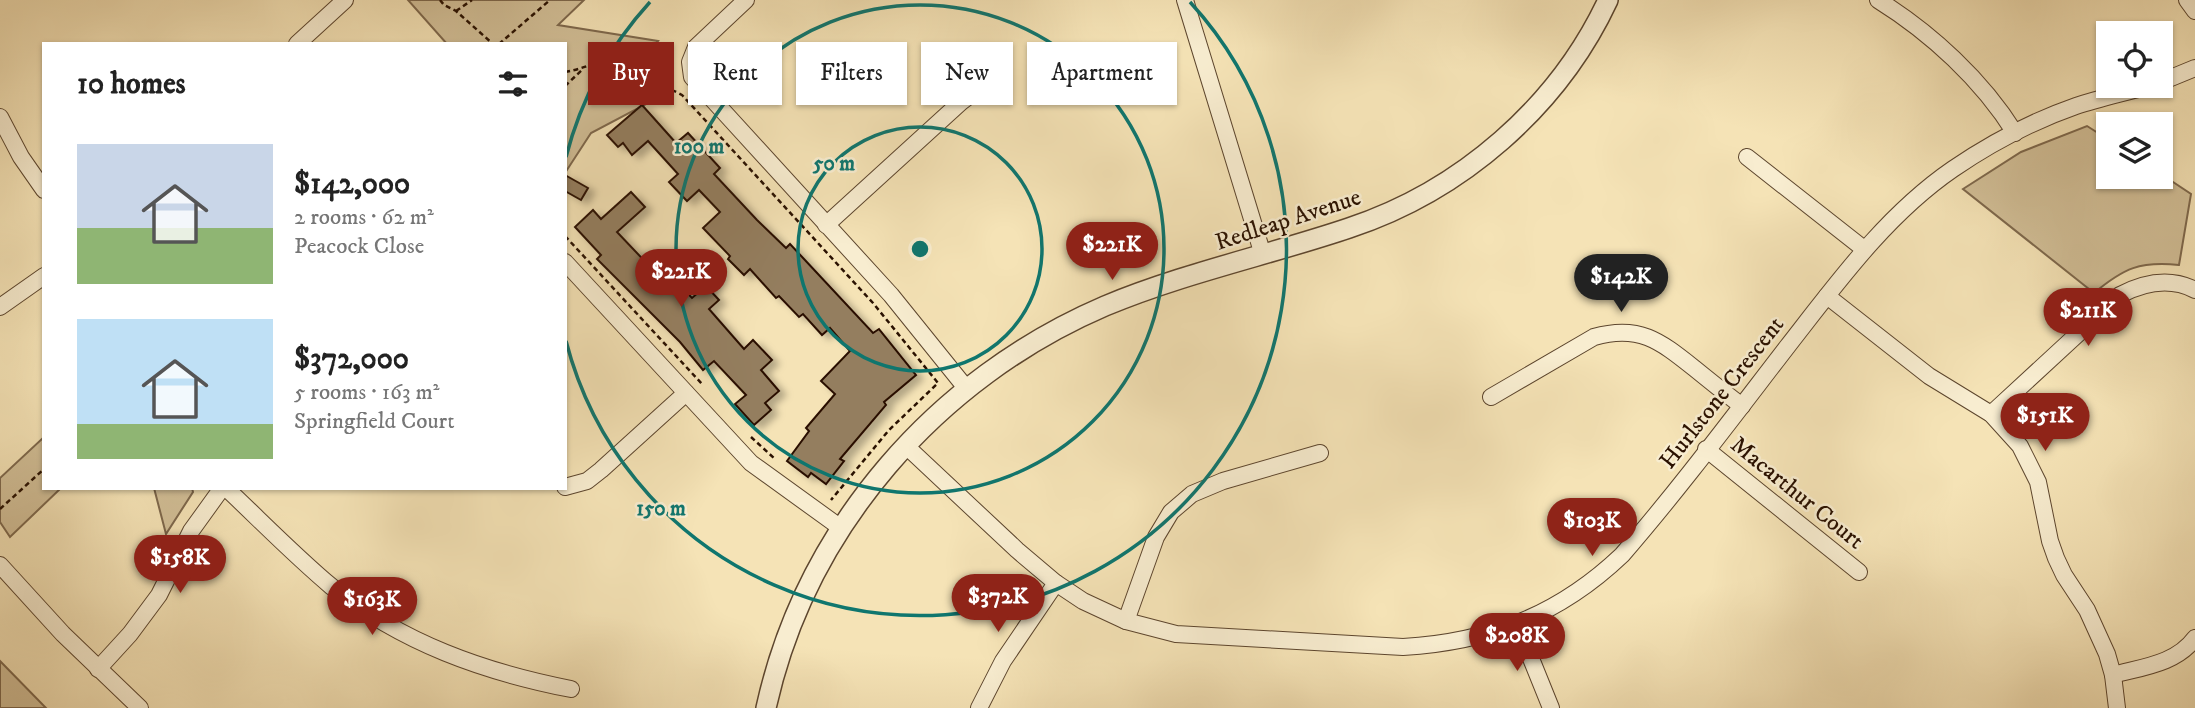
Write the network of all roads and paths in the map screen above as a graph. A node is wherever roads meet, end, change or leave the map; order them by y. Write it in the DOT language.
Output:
graph roads {
  1 [pos="345,0"];
  2 [pos="440,0"];
  3 [pos="472,0"];
  4 [pos="746,0"];
  5 [pos="1185,0"];
  6 [pos="1608,0"];
  7 [pos="1878,0"];
  8 [pos="2187,0"];
  9 [pos="549,1"];
  10 [pos="456,11"];
  11 [pos="2195,11"];
  12 [pos="299,42"];
  13 [pos="491,42"];
  14 [pos="502,42"];
  15 [pos="583,68"];
  16 [pos="2195,68"];
  17 [pos="567,72"];
  18 [pos="2173,77"];
  19 [pos="567,84"];
  20 [pos="2103,98"];
  21 [pos="958,105"];
  22 [pos="0,117"];
  23 [pos="2015,133"];
  24 [pos="1747,157"];
  25 [pos="42,187"];
  26 [pos="826,225"];
  27 [pos="567,238"];
  28 [pos="1864,249"];
  29 [pos="1263,255"];
  30 [pos="567,264"];
  31 [pos="42,277"];
  32 [pos="2195,290"];
  33 [pos="1827,296"];
  34 [pos="0,307"];
  35 [pos="704,386"];
  36 [pos="966,388"];
  37 [pos="685,393"];
  38 [pos="1490,397"];
  39 [pos="1742,406"];
  40 [pos="1991,414"];
  41 [pos="750,436"];
  42 [pos="905,445"];
  43 [pos="1706,449"];
  44 [pos="1320,453"];
  45 [pos="781,463"];
  46 [pos="42,471"];
  47 [pos="567,487"];
  48 [pos="222,490"];
  49 [pos="226,490"];
  50 [pos="822,493"];
  51 [pos="0,510"];
  52 [pos="841,528"];
  53 [pos="0,565"];
  54 [pos="1859,572"];
  55 [pos="1056,583"];
  56 [pos="1126,621"];
  57 [pos="1517,624"];
  58 [pos="2195,638"];
  59 [pos="98,668"];
  60 [pos="2113,674"];
  61 [pos="571,690"];
  62 [pos="140,708"];
  63 [pos="766,708"];
  64 [pos="979,708"];
  65 [pos="1551,708"];
  66 [pos="2117,708"];
  1 -- 12 [label="street"];
  2 -- 10 [label="path"];
  3 -- 10 [label="path"];
  4 -- 26 [label="street"];
  5 -- 29 [label="street"];
  6 -- 29 [label="street, Redleap Avenue"];
  7 -- 23 [label="street"];
  8 -- 11 [label="street"];
  9 -- 14 [label="path"];
  10 -- 13 [label="path"];
  15 -- 17 [label="path"];
  15 -- 19 [label="path"];
  15 -- 50 [label="path"];
  16 -- 18 [label="street"];
  20 -- 23 [label="street, Hurlstone Crescent"];
  21 -- 26 [label="street"];
  22 -- 25 [label="street"];
  23 -- 28 [label="street, Hurlstone Crescent"];
  24 -- 28 [label="street"];
  26 -- 36 [label="street"];
  27 -- 35 [label="path"];
  28 -- 33 [label="street, Hurlstone Crescent"];
  29 -- 36 [label="street, Redleap Avenue"];
  30 -- 37 [label="street"];
  31 -- 34 [label="street"];
  32 -- 40 [label="street"];
  33 -- 39 [label="street, Hurlstone Crescent"];
  33 -- 40 [label="street"];
  36 -- 42 [label="street, Redleap Avenue"];
  37 -- 47 [label="street"];
  37 -- 52 [label="street"];
  38 -- 39 [label="street"];
  39 -- 43 [label="street, Hurlstone Crescent"];
  40 -- 60 [label="street"];
  41 -- 45 [label="path"];
  42 -- 52 [label="street, Redleap Avenue"];
  42 -- 55 [label="street, Hurlstone Crescent"];
  43 -- 54 [label="street, Macarthur Court"];
  43 -- 57 [label="street, Hurlstone Crescent"];
  44 -- 56 [label="street"];
  46 -- 51 [label="path"];
  48 -- 59 [label="street"];
  49 -- 61 [label="street"];
  52 -- 63 [label="street, Redleap Avenue"];
  53 -- 59 [label="street"];
  55 -- 56 [label="street, Hurlstone Crescent"];
  55 -- 64 [label="street"];
  56 -- 57 [label="street, Hurlstone Crescent"];
  57 -- 65 [label="street"];
  58 -- 60 [label="street"];
  59 -- 62 [label="street"];
  60 -- 66 [label="street"];
}
